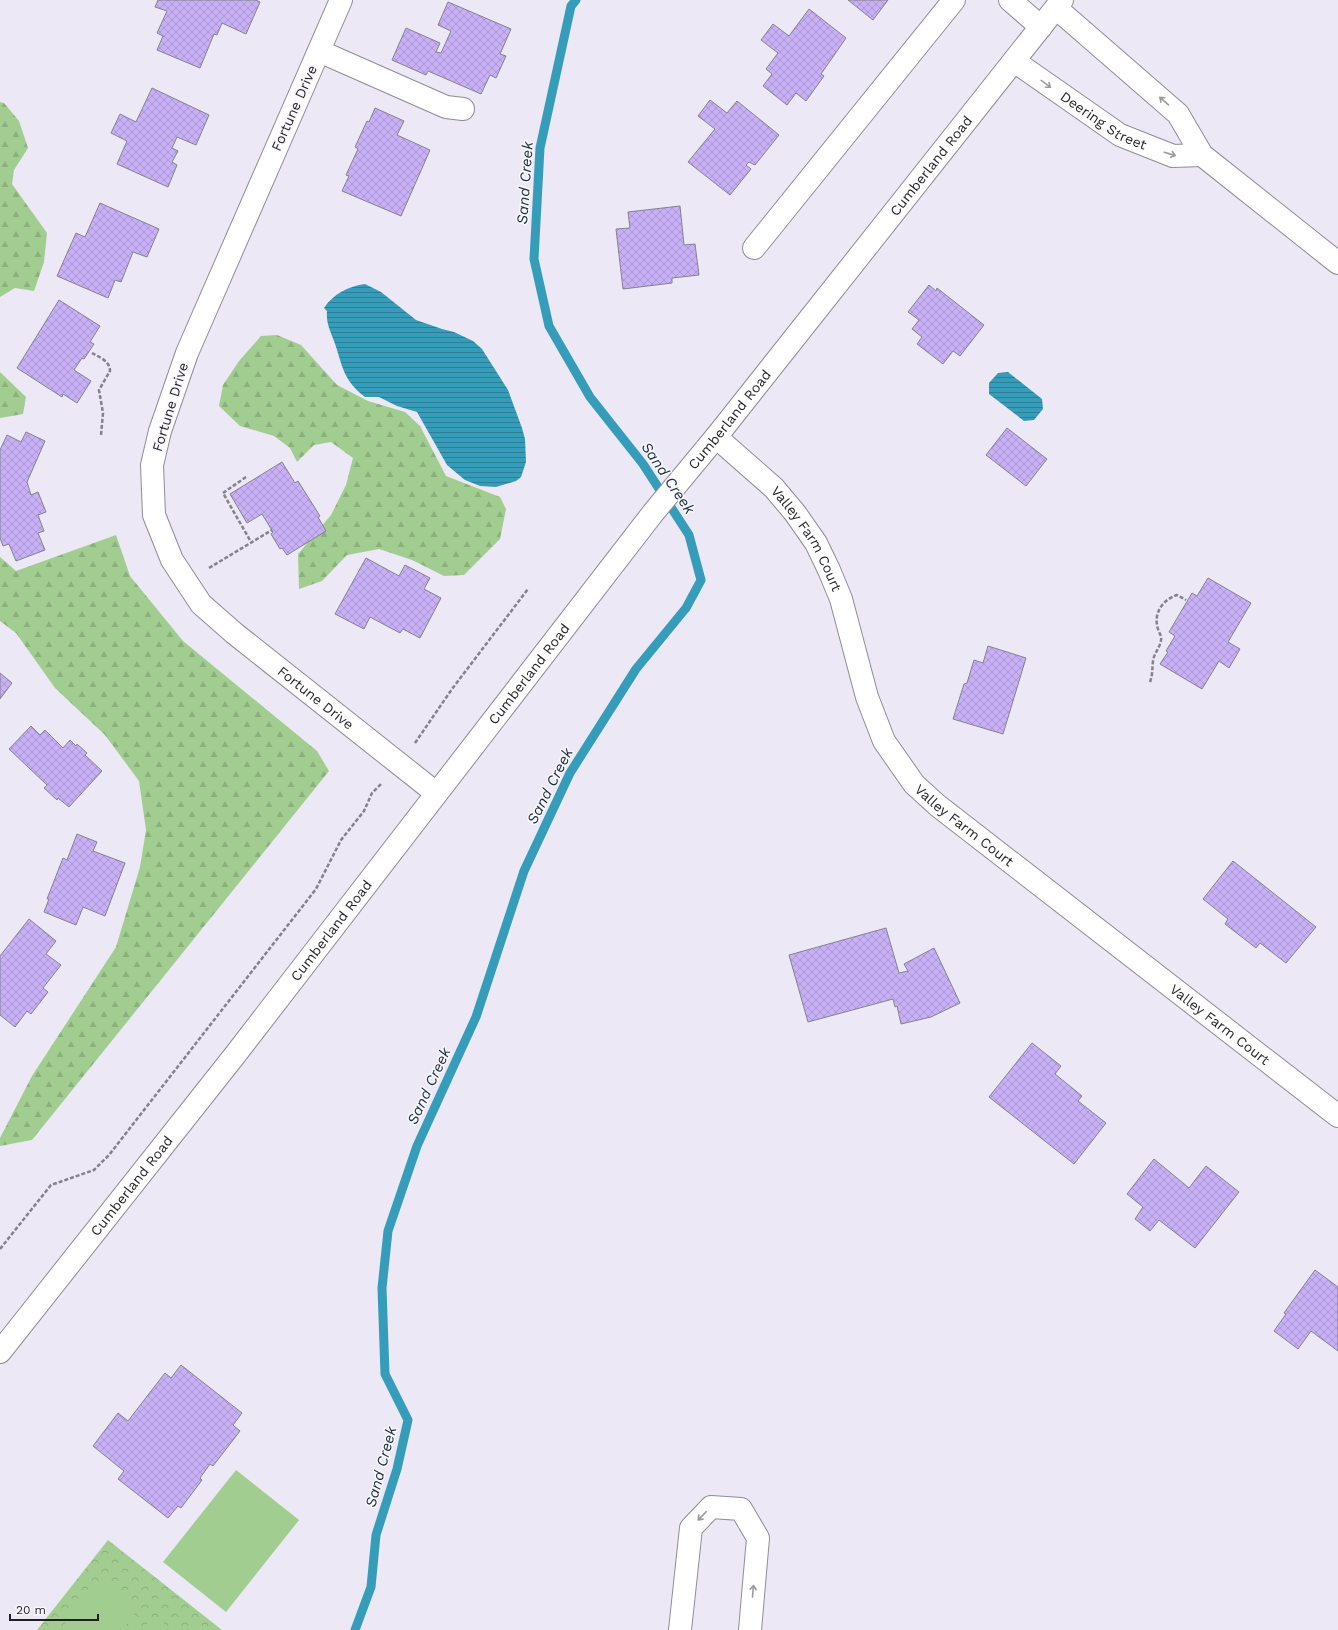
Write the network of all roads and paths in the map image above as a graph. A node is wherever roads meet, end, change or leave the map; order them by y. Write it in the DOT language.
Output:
graph roads {
  1 [pos="341,0"];
  2 [pos="954,0"];
  3 [pos="1010,0"];
  4 [pos="1059,4"];
  5 [pos="1041,27"];
  6 [pos="319,51"];
  7 [pos="1014,61"];
  8 [pos="463,109"];
  9 [pos="1202,155"];
  10 [pos="754,248"];
  11 [pos="1338,263"];
  12 [pos="92,353"];
  13 [pos="101,435"];
  14 [pos="716,437"];
  15 [pos="246,477"];
  16 [pos="272,530"];
  17 [pos="251,542"];
  18 [pos="207,569"];
  19 [pos="528,589"];
  20 [pos="1186,600"];
  21 [pos="1150,682"];
  22 [pos="400,764"];
  23 [pos="436,793"];
  24 [pos="1338,1116"];
  25 [pos="0,1249"];
  26 [pos="0,1352"];
  27 [pos="680,1630"];
  28 [pos="750,1630"];
  1 -- 6 [label="street, Fortune Drive"];
  2 -- 10 [label="street"];
  3 -- 5 [label="street"];
  4 -- 5 [label="street, Cumberland Road"];
  9 -- 4 [label="street, one-way"];
  5 -- 7 [label="street, Cumberland Road"];
  6 -- 8 [label="street"];
  6 -- 22 [label="street, Fortune Drive"];
  7 -- 9 [label="street, Deering Street, one-way"];
  7 -- 14 [label="street, Cumberland Road"];
  9 -- 11 [label="street"];
  12 -- 13 [label="path"];
  14 -- 23 [label="street, Cumberland Road"];
  14 -- 24 [label="street, Valley Farm Court"];
  15 -- 17 [label="path"];
  16 -- 17 [label="path"];
  17 -- 18 [label="path"];
  19 -- 22 [label="path"];
  20 -- 21 [label="path"];
  22 -- 23 [label="street, Fortune Drive"];
  22 -- 25 [label="path"];
  23 -- 26 [label="street, Cumberland Road"];
  28 -- 27 [label="street, one-way"];
}
